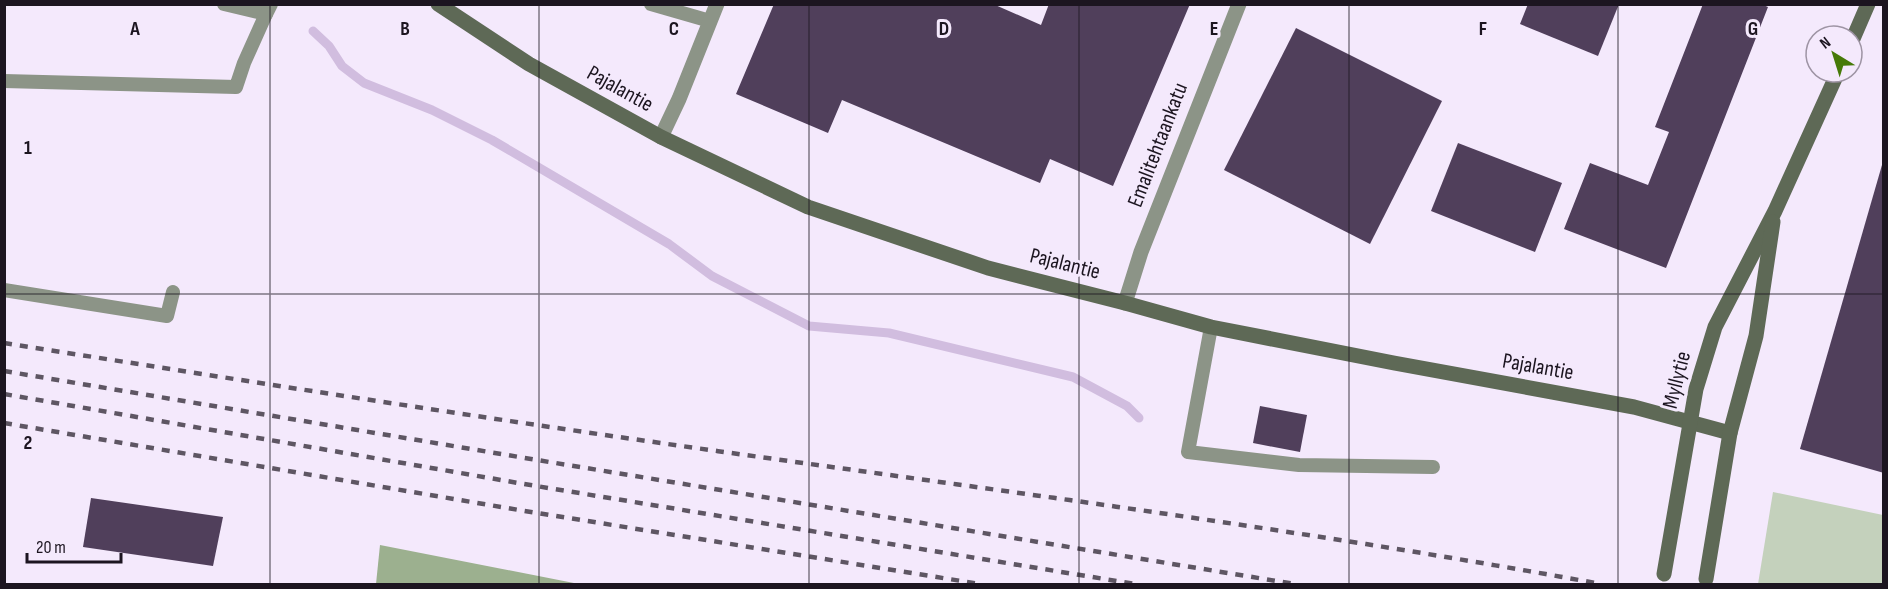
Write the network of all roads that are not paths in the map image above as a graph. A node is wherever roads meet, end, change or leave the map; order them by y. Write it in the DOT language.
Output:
graph roads {
  1 [pos="224,4"];
  2 [pos="438,4"];
  3 [pos="651,4"];
  4 [pos="717,4"];
  5 [pos="1239,4"];
  6 [pos="1868,4"];
  7 [pos="269,9"];
  8 [pos="710,21"];
  9 [pos="1859,24"];
  10 [pos="4,81"];
  11 [pos="1833,84"];
  12 [pos="661,137"];
  13 [pos="1775,211"];
  14 [pos="4,290"];
  15 [pos="173,292"];
  16 [pos="1125,303"];
  17 [pos="1211,327"];
  18 [pos="1690,422"];
  19 [pos="1730,433"];
  20 [pos="1433,467"];
  21 [pos="1664,574"];
  22 [pos="1706,579"];
  1 -- 7 [label="lane"];
  2 -- 12 [label="street, Pajalantie"];
  3 -- 8 [label="lane"];
  4 -- 8 [label="street"];
  5 -- 16 [label="street, Emalitehtaankatu"];
  6 -- 9 [label="street"];
  7 -- 10 [label="lane"];
  8 -- 12 [label="street"];
  11 -- 13 [label="street, Myllytie"];
  12 -- 16 [label="street, Pajalantie"];
  13 -- 18 [label="street, Myllytie"];
  13 -- 19 [label="street, Myllytie"];
  14 -- 15 [label="lane"];
  16 -- 17 [label="street, Pajalantie"];
  17 -- 18 [label="street, Pajalantie"];
  17 -- 20 [label="lane"];
  18 -- 19 [label="street, Pajalantie"];
  18 -- 21 [label="street, Myllytie"];
  19 -- 22 [label="street, Myllytie"];
}
